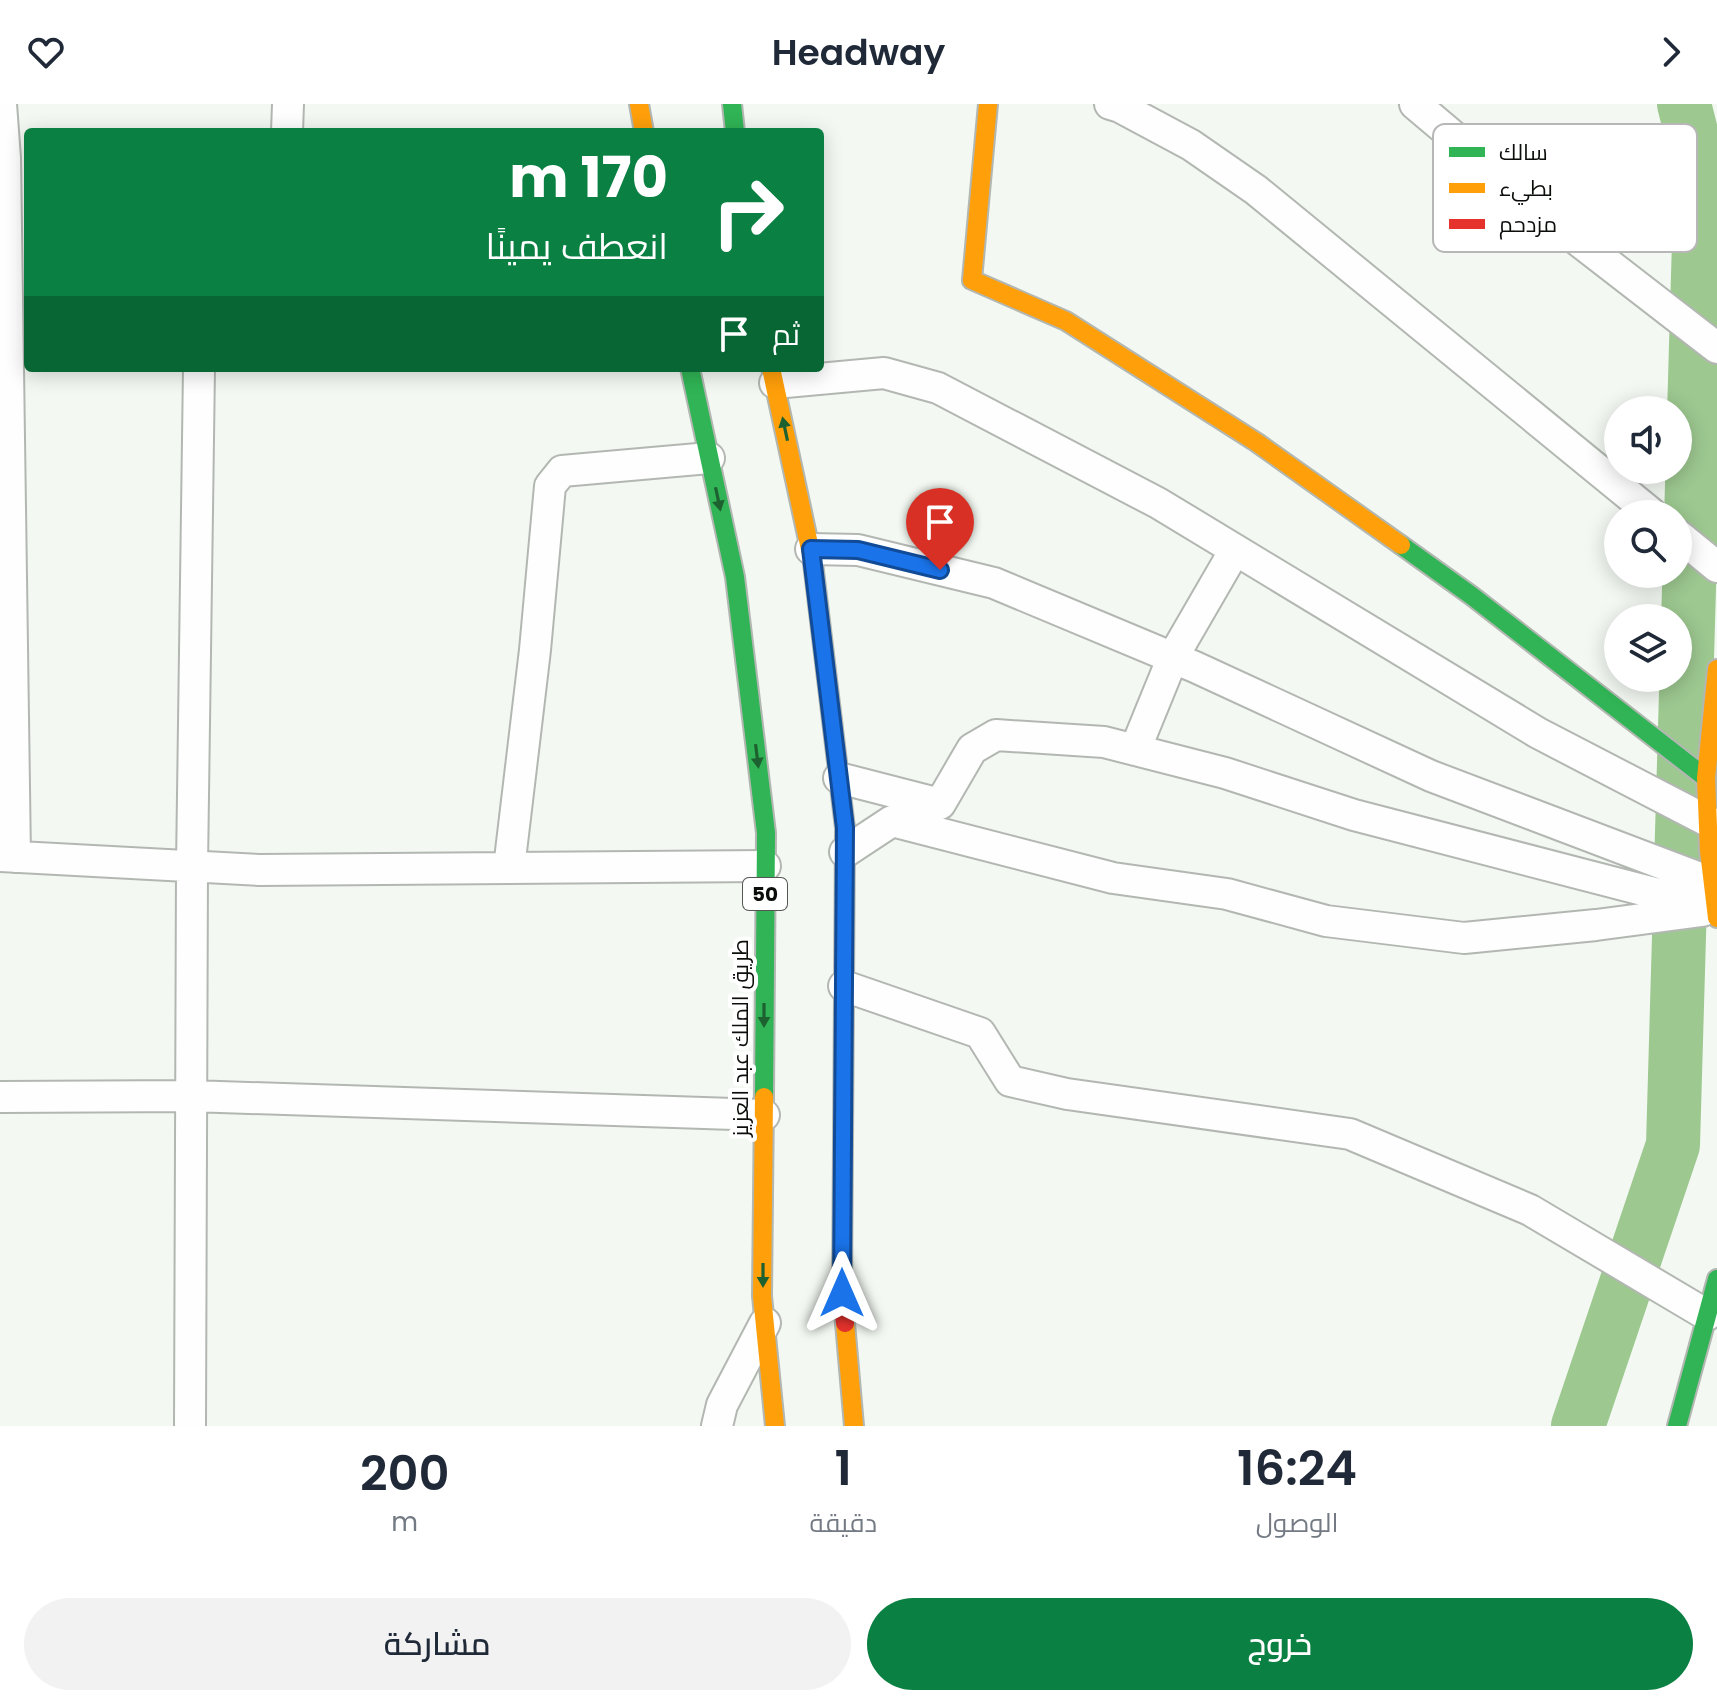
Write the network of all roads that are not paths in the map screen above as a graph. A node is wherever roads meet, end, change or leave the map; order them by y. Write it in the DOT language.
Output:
graph roads {
  1 [pos="1,104"];
  2 [pos="288,104"];
  3 [pos="639,104"];
  4 [pos="732,104"];
  5 [pos="988,104"];
  6 [pos="1110,104"];
  7 [pos="1415,104"];
  8 [pos="1439,124"];
  9 [pos="287,128"];
  10 [pos="643,128"];
  11 [pos="735,128"];
  12 [pos="11,158"];
  13 [pos="1593,252"];
  14 [pos="1717,348"];
  15 [pos="199,372"];
  16 [pos="691,372"];
  17 [pos="773,376"];
  18 [pos="4,443"];
  19 [pos="709,458"];
  20 [pos="1635,500"];
  21 [pos="1692,546"];
  22 [pos="811,549"];
  23 [pos="1235,550"];
  24 [pos="1717,567"];
  25 [pos="6,631"];
  26 [pos="1173,657"];
  27 [pos="1717,669"];
  28 [pos="1135,750"];
  29 [pos="839,778"];
  30 [pos="1706,778"];
  31 [pos="1714,824"];
  32 [pos="845,852"];
  33 [pos="7,857"];
  34 [pos="192,866"];
  35 [pos="765,866"];
  36 [pos="509,868"];
  37 [pos="1714,896"];
  38 [pos="1717,918"];
  39 [pos="844,986"];
  40 [pos="191,1096"];
  41 [pos="0,1097"];
  42 [pos="764,1115"];
  43 [pos="1717,1279"];
  44 [pos="1707,1315"];
  45 [pos="765,1323"];
  46 [pos="190,1426"];
  47 [pos="717,1426"];
  48 [pos="775,1426"];
  49 [pos="854,1426"];
  50 [pos="1677,1426"];
  1 -- 12 [label="street"];
  2 -- 9 [label="street"];
  3 -- 10 [label="main road"];
  4 -- 11 [label="main road"];
  5 -- 30 [label="main road"];
  6 -- 20 [label="street"];
  7 -- 8 [label="street"];
  12 -- 18 [label="street"];
  13 -- 14 [label="street"];
  15 -- 34 [label="street"];
  16 -- 19 [label="main road, طريق الملك عبد العزيز / 50"];
  22 -- 17 [label="main road, one-way"];
  17 -- 23 [label="street"];
  18 -- 25 [label="street"];
  19 -- 35 [label="main road, طريق الملك عبد العزيز / 50, one-way"];
  19 -- 36 [label="street"];
  21 -- 24 [label="street"];
  22 -- 26 [label="street"];
  22 -- 29 [label="main road"];
  23 -- 26 [label="street"];
  23 -- 31 [label="street"];
  25 -- 33 [label="street"];
  26 -- 28 [label="street"];
  26 -- 37 [label="street"];
  27 -- 30 [label="main road"];
  28 -- 29 [label="street"];
  28 -- 37 [label="street"];
  29 -- 32 [label="main road"];
  30 -- 31 [label="main road"];
  31 -- 37 [label="main road"];
  32 -- 37 [label="street"];
  32 -- 39 [label="main road"];
  33 -- 34 [label="street"];
  34 -- 36 [label="street"];
  34 -- 40 [label="street"];
  35 -- 36 [label="street"];
  35 -- 42 [label="main road, طريق الملك عبد العزيز / 50, one-way"];
  37 -- 38 [label="main road"];
  39 -- 44 [label="street"];
  39 -- 49 [label="main road"];
  40 -- 41 [label="street"];
  40 -- 42 [label="street"];
  40 -- 46 [label="street"];
  42 -- 45 [label="main road, طريق الملك عبد العزيز / 50, one-way"];
  43 -- 44 [label="main road"];
  44 -- 50 [label="main road"];
  45 -- 47 [label="street"];
  45 -- 48 [label="main road, طريق الملك عبد العزيز / 50"];
}
